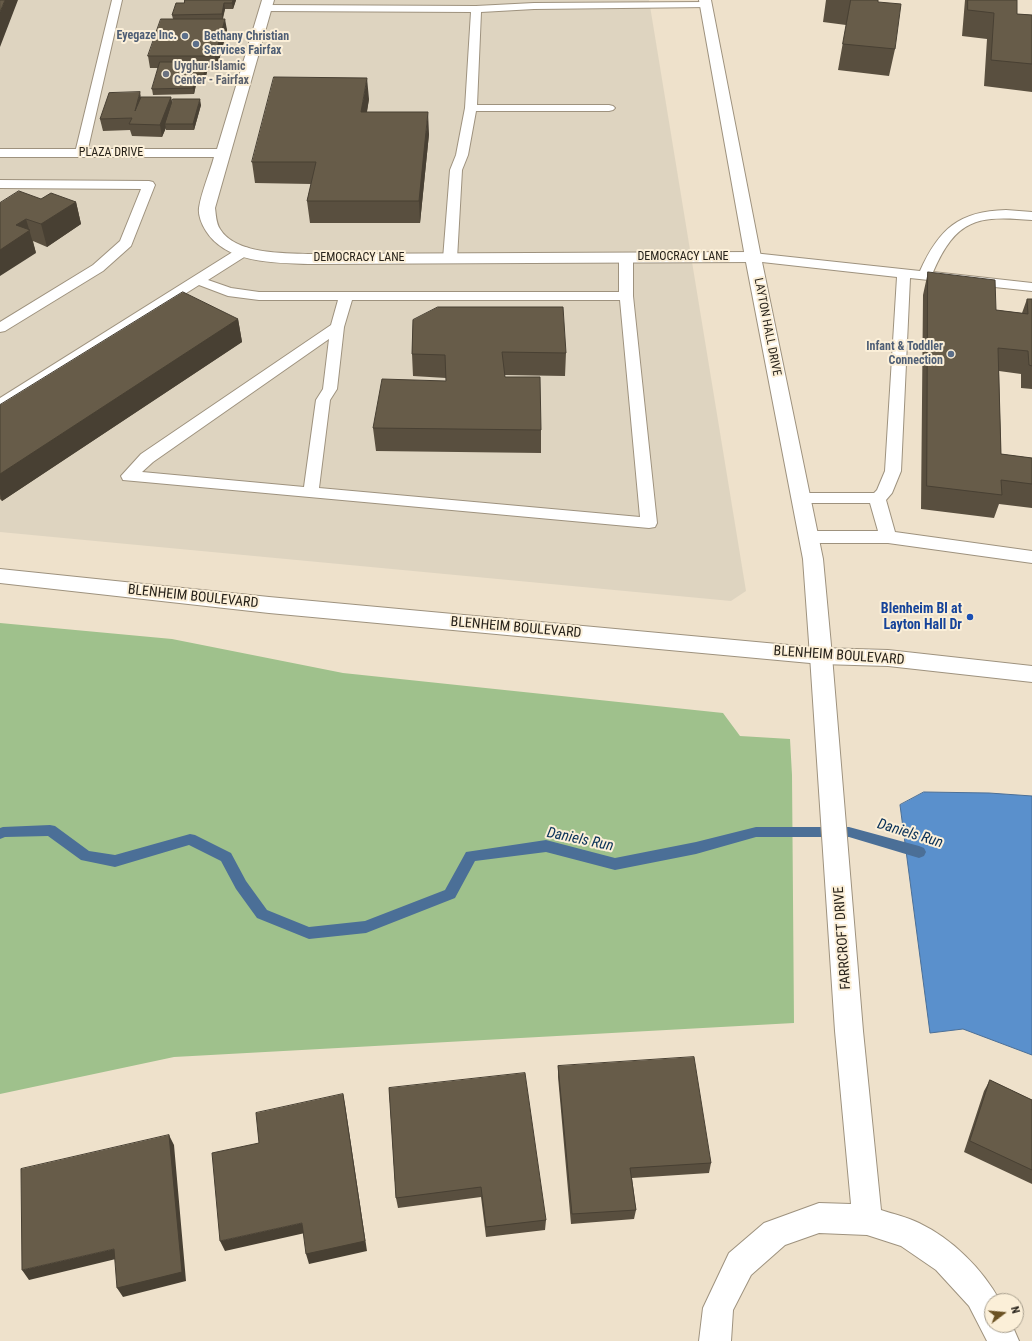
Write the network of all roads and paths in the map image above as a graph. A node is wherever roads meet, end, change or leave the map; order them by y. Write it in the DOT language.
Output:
graph roads {
  1 [pos="118,0"];
  2 [pos="705,2"];
  3 [pos="267,4"];
  4 [pos="476,9"];
  5 [pos="471,108"];
  6 [pos="609,108"];
  7 [pos="0,153"];
  8 [pos="81,153"];
  9 [pos="223,154"];
  10 [pos="0,184"];
  11 [pos="1032,216"];
  12 [pos="244,251"];
  13 [pos="753,256"];
  14 [pos="626,257"];
  15 [pos="450,259"];
  16 [pos="904,273"];
  17 [pos="925,275"];
  18 [pos="197,280"];
  19 [pos="1032,287"];
  20 [pos="346,296"];
  21 [pos="626,296"];
  22 [pos="337,327"];
  23 [pos="0,328"];
  24 [pos="0,405"];
  25 [pos="311,492"];
  26 [pos="801,498"];
  27 [pos="877,498"];
  28 [pos="888,536"];
  29 [pos="809,537"];
  30 [pos="1032,557"];
  31 [pos="0,576"];
  32 [pos="821,656"];
  33 [pos="1032,674"];
  34 [pos="867,1220"];
  35 [pos="984,1303"];
  36 [pos="715,1341"];
  1 -- 8 [label="lane"];
  2 -- 4 [label="lane"];
  2 -- 13 [label="street, LAYTON HALL DRIVE"];
  3 -- 4 [label="lane"];
  3 -- 9 [label="street, DEMOCRACY LANE"];
  4 -- 5 [label="lane"];
  5 -- 6 [label="lane"];
  5 -- 15 [label="lane"];
  7 -- 8 [label="street, PLAZA DRIVE"];
  8 -- 9 [label="street, PLAZA DRIVE"];
  9 -- 12 [label="street, DEMOCRACY LANE"];
  10 -- 23 [label="lane"];
  11 -- 17 [label="lane"];
  12 -- 15 [label="street, DEMOCRACY LANE"];
  12 -- 18 [label="lane"];
  13 -- 14 [label="street, DEMOCRACY LANE"];
  13 -- 16 [label="lane"];
  13 -- 26 [label="street, LAYTON HALL DRIVE"];
  14 -- 15 [label="street, DEMOCRACY LANE"];
  14 -- 21 [label="lane"];
  16 -- 17 [label="lane"];
  16 -- 27 [label="lane"];
  17 -- 19 [label="lane"];
  18 -- 20 [label="lane"];
  18 -- 24 [label="lane"];
  20 -- 21 [label="lane"];
  20 -- 22 [label="lane"];
  21 -- 25 [label="lane"];
  22 -- 25 [label="lane"];
  22 -- 25 [label="lane"];
  26 -- 27 [label="lane"];
  26 -- 29 [label="street, LAYTON HALL DRIVE"];
  27 -- 28 [label="lane"];
  28 -- 29 [label="lane"];
  28 -- 30 [label="lane"];
  29 -- 32 [label="street, LAYTON HALL DRIVE"];
  31 -- 32 [label="street, BLENHEIM BOULEVARD"];
  32 -- 33 [label="street, BLENHEIM BOULEVARD"];
  32 -- 34 [label="street, FARRCROFT DRIVE"];
  34 -- 35 [label="street"];
  34 -- 36 [label="street"];
}
